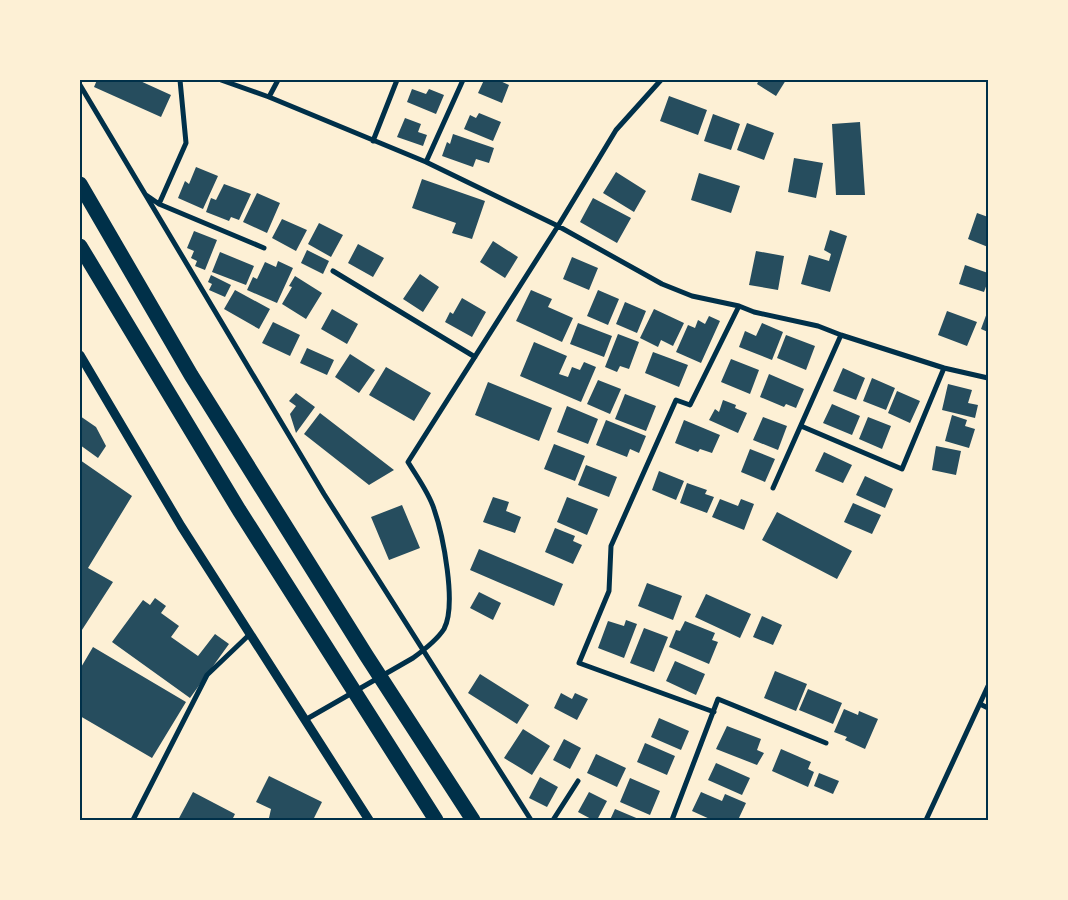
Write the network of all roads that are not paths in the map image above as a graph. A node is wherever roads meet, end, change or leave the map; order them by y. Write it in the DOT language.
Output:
graph roads {
  1 [pos="180,80"];
  2 [pos="221,80"];
  3 [pos="278,80"];
  4 [pos="398,80"];
  5 [pos="463,80"];
  6 [pos="661,80"];
  7 [pos="80,85"];
  8 [pos="269,97"];
  9 [pos="373,141"];
  10 [pos="426,162"];
  11 [pos="80,184"];
  12 [pos="145,194"];
  13 [pos="159,204"];
  14 [pos="558,226"];
  15 [pos="80,246"];
  16 [pos="264,248"];
  17 [pos="332,271"];
  18 [pos="739,306"];
  19 [pos="840,335"];
  20 [pos="80,356"];
  21 [pos="474,357"];
  22 [pos="944,368"];
  23 [pos="988,378"];
  24 [pos="801,426"];
  25 [pos="773,488"];
  26 [pos="250,634"];
  27 [pos="423,651"];
  28 [pos="988,686"];
  29 [pos="980,704"];
  30 [pos="988,708"];
  31 [pos="714,712"];
  32 [pos="305,720"];
  33 [pos="826,743"];
  34 [pos="578,780"];
  35 [pos="133,820"];
  36 [pos="369,820"];
  37 [pos="436,820"];
  38 [pos="473,820"];
  39 [pos="531,820"];
  40 [pos="553,820"];
  41 [pos="672,820"];
  42 [pos="926,820"];
  1 -- 13 [label="street"];
  2 -- 8 [label="street"];
  3 -- 8 [label="street"];
  4 -- 9 [label="street"];
  5 -- 10 [label="street"];
  6 -- 14 [label="street"];
  7 -- 12 [label="street"];
  8 -- 9 [label="street"];
  9 -- 10 [label="street"];
  10 -- 14 [label="street"];
  11 -- 38 [label="highway"];
  12 -- 13 [label="street"];
  12 -- 27 [label="street"];
  13 -- 16 [label="street"];
  14 -- 18 [label="street"];
  14 -- 21 [label="street"];
  15 -- 37 [label="highway"];
  17 -- 21 [label="street"];
  18 -- 19 [label="street"];
  18 -- 31 [label="street"];
  19 -- 22 [label="street"];
  19 -- 24 [label="street"];
  20 -- 26 [label="street"];
  21 -- 27 [label="street"];
  22 -- 23 [label="street"];
  22 -- 24 [label="street"];
  24 -- 25 [label="street"];
  26 -- 32 [label="street"];
  26 -- 35 [label="street"];
  27 -- 32 [label="street"];
  27 -- 39 [label="street"];
  28 -- 29 [label="street"];
  29 -- 30 [label="street"];
  29 -- 42 [label="street"];
  31 -- 33 [label="street"];
  31 -- 41 [label="street"];
  32 -- 36 [label="street"];
  34 -- 40 [label="street"];
}
